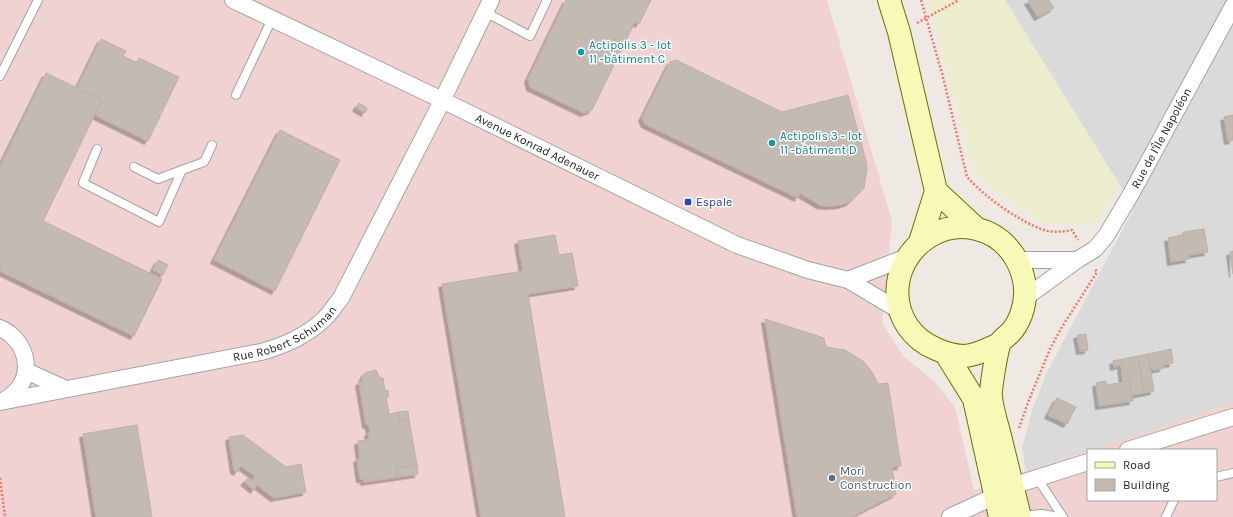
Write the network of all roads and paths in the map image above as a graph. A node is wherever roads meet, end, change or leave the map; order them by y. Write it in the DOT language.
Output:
graph roads {
  1 [pos="38,0"];
  2 [pos="233,0"];
  3 [pos="547,0"];
  4 [pos="889,0"];
  5 [pos="921,0"];
  6 [pos="959,0"];
  7 [pos="488,6"];
  8 [pos="1233,6"];
  9 [pos="926,18"];
  10 [pos="272,19"];
  11 [pos="899,32"];
  12 [pos="0,76"];
  13 [pos="236,95"];
  14 [pos="442,100"];
  15 [pos="212,145"];
  16 [pos="97,149"];
  17 [pos="134,167"];
  18 [pos="182,170"];
  19 [pos="936,191"];
  20 [pos="977,229"];
  21 [pos="1080,244"];
  22 [pos="913,249"];
  23 [pos="1017,260"];
  24 [pos="1077,260"];
  25 [pos="1093,266"];
  26 [pos="848,280"];
  27 [pos="1025,298"];
  28 [pos="900,311"];
  29 [pos="0,328"];
  30 [pos="999,344"];
  31 [pos="946,354"];
  32 [pos="26,371"];
  33 [pos="66,389"];
  34 [pos="2,402"];
  35 [pos="1233,417"];
  36 [pos="1019,429"];
  37 [pos="1131,449"];
  38 [pos="1087,462"];
  39 [pos="1233,473"];
  40 [pos="1217,477"];
  41 [pos="0,478"];
  42 [pos="1037,478"];
  43 [pos="1003,491"];
  44 [pos="1174,501"];
  45 [pos="5,517"];
  46 [pos="950,517"];
  47 [pos="1013,517"];
  48 [pos="1058,517"];
  49 [pos="1063,517"];
  50 [pos="1166,517"];
  1 -- 12 [label="lane"];
  2 -- 10 [label="street, Avenue Konrad Adenauer"];
  3 -- 7 [label="lane"];
  4 -- 11 [label="main road"];
  5 -- 9 [label="path"];
  6 -- 9 [label="path"];
  7 -- 14 [label="street, Rue Robert Schuman"];
  8 -- 24 [label="street, Rue de l'Île Napoléon"];
  9 -- 11 [label="path"];
  9 -- 21 [label="path"];
  10 -- 13 [label="lane"];
  10 -- 14 [label="street, Avenue Konrad Adenauer"];
  11 -- 19 [label="main road"];
  14 -- 26 [label="street, Avenue Konrad Adenauer"];
  14 -- 33 [label="street, Rue Robert Schuman"];
  15 -- 18 [label="lane"];
  16 -- 18 [label="lane"];
  17 -- 18 [label="lane"];
  19 -- 20 [label="main road"];
  19 -- 22 [label="main road"];
  20 -- 22 [label="main road"];
  20 -- 23 [label="main road"];
  22 -- 26 [label="street"];
  22 -- 28 [label="main road"];
  23 -- 24 [label="street"];
  23 -- 27 [label="main road"];
  24 -- 27 [label="street, Rue de l'Île Napoléon"];
  25 -- 36 [label="path"];
  26 -- 28 [label="street, Avenue Konrad Adenauer"];
  27 -- 30 [label="main road"];
  28 -- 31 [label="main road"];
  29 -- 32 [label="street"];
  30 -- 31 [label="main road"];
  30 -- 43 [label="main road"];
  31 -- 43 [label="main road"];
  32 -- 33 [label="street"];
  32 -- 34 [label="street, Rue Robert Schuman"];
  33 -- 34 [label="street, Rue Robert Schuman"];
  35 -- 37 [label="street"];
  38 -- 42 [label="street"];
  39 -- 40 [label="lane"];
  41 -- 45 [label="path"];
  42 -- 43 [label="street"];
  42 -- 49 [label="lane"];
  43 -- 46 [label="street"];
  43 -- 47 [label="main road"];
  44 -- 50 [label="lane"];
  47 -- 48 [label="lane"];
}
